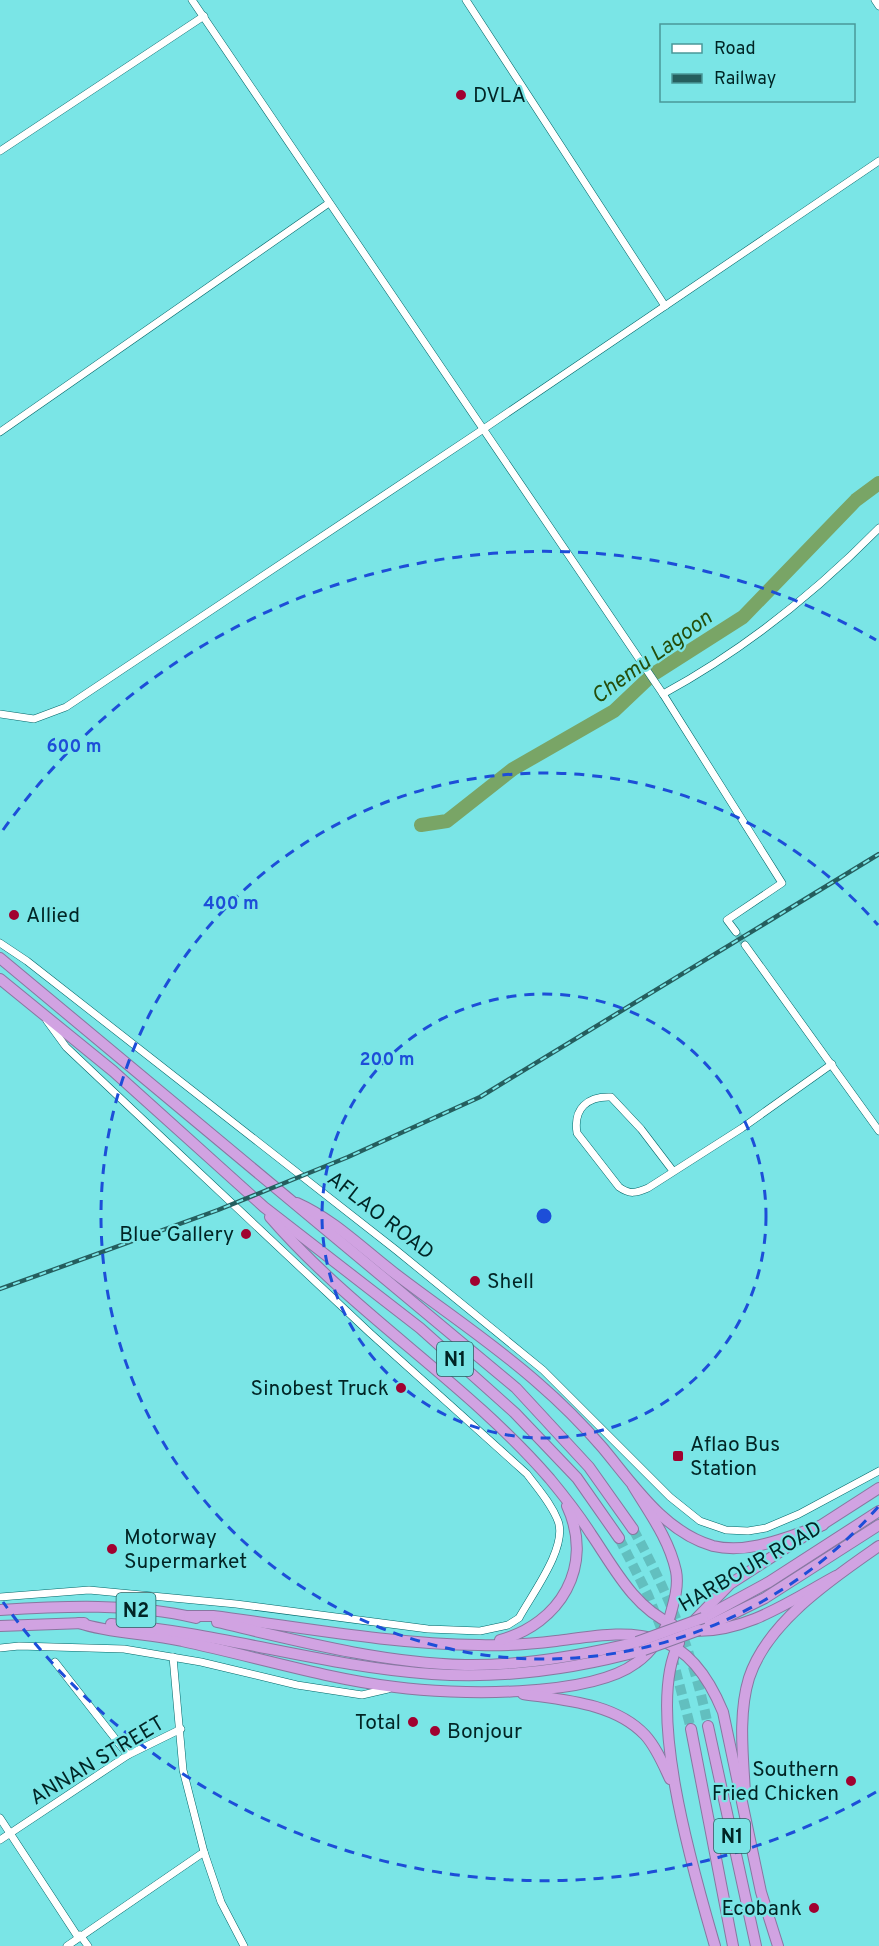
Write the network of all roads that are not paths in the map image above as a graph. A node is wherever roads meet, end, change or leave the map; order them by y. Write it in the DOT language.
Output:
graph roads {
  1 [pos="192,0"];
  2 [pos="466,0"];
  3 [pos="875,0"];
  4 [pos="879,6"];
  5 [pos="204,16"];
  6 [pos="1,148"];
  7 [pos="879,161"];
  8 [pos="328,203"];
  9 [pos="665,306"];
  10 [pos="482,430"];
  11 [pos="0,432"];
  12 [pos="879,528"];
  13 [pos="663,694"];
  14 [pos="0,714"];
  15 [pos="736,932"];
  16 [pos="0,943"];
  17 [pos="745,945"];
  18 [pos="0,958"];
  19 [pos="0,979"];
  20 [pos="40,1012"];
  21 [pos="832,1064"];
  22 [pos="879,1131"];
  23 [pos="673,1171"];
  24 [pos="283,1197"];
  25 [pos="264,1207"];
  26 [pos="879,1471"];
  27 [pos="633,1486"];
  28 [pos="879,1488"];
  29 [pos="559,1490"];
  30 [pos="879,1510"];
  31 [pos="823,1525"];
  32 [pos="879,1525"];
  33 [pos="633,1529"];
  34 [pos="726,1530"];
  35 [pos="619,1538"];
  36 [pos="879,1546"];
  37 [pos="836,1576"];
  38 [pos="0,1597"];
  39 [pos="0,1610"];
  40 [pos="189,1616"];
  41 [pos="79,1623"];
  42 [pos="668,1623"];
  43 [pos="0,1626"];
  44 [pos="686,1630"];
  45 [pos="659,1640"];
  46 [pos="479,1646"];
  47 [pos="0,1648"];
  48 [pos="677,1648"];
  49 [pos="173,1657"];
  50 [pos="55,1662"];
  51 [pos="567,1663"];
  52 [pos="394,1687"];
  53 [pos="508,1691"];
  54 [pos="708,1726"];
  55 [pos="181,1729"];
  56 [pos="691,1729"];
  57 [pos="128,1755"];
  58 [pos="675,1789"];
  59 [pos="0,1818"];
  60 [pos="746,1823"];
  61 [pos="10,1833"];
  62 [pos="0,1840"];
  63 [pos="204,1852"];
  64 [pos="79,1936"];
  65 [pos="67,1946"];
  66 [pos="88,1946"];
  67 [pos="243,1946"];
  68 [pos="715,1946"];
  69 [pos="733,1946"];
  70 [pos="756,1946"];
  71 [pos="778,1946"];
  1 -- 5 [label="street"];
  2 -- 9 [label="street"];
  3 -- 4 [label="street"];
  5 -- 6 [label="street"];
  5 -- 8 [label="street"];
  7 -- 9 [label="street"];
  8 -- 10 [label="street"];
  8 -- 11 [label="street"];
  9 -- 10 [label="street"];
  10 -- 13 [label="street"];
  10 -- 14 [label="street"];
  12 -- 13 [label="street"];
  13 -- 15 [label="street"];
  16 -- 34 [label="street, AFLAO ROAD"];
  17 -- 21 [label="street"];
  18 -- 24 [label="highway, N1"];
  19 -- 20 [label="highway, N1"];
  20 -- 25 [label="highway, N1"];
  20 -- 38 [label="street"];
  21 -- 22 [label="street"];
  21 -- 23 [label="street"];
  23 -- 23 [label="street"];
  24 -- 27 [label="highway"];
  24 -- 33 [label="highway, N1"];
  25 -- 29 [label="highway"];
  25 -- 35 [label="highway, N1"];
  26 -- 34 [label="street, HARBOUR ROAD"];
  27 -- 31 [label="highway"];
  27 -- 42 [label="highway"];
  28 -- 31 [label="highway"];
  29 -- 42 [label="highway"];
  29 -- 46 [label="highway"];
  30 -- 51 [label="highway, HARBOUR ROAD, bridge"];
  31 -- 44 [label="highway"];
  32 -- 51 [label="highway, HARBOUR ROAD, bridge"];
  36 -- 37 [label="highway"];
  37 -- 44 [label="highway"];
  37 -- 60 [label="highway"];
  39 -- 40 [label="highway, N2"];
  40 -- 46 [label="highway"];
  40 -- 51 [label="highway, N2"];
  41 -- 43 [label="highway, N2"];
  41 -- 51 [label="highway, N2"];
  41 -- 52 [label="highway"];
  42 -- 44 [label="highway"];
  42 -- 45 [label="highway"];
  44 -- 48 [label="highway"];
  45 -- 46 [label="highway"];
  45 -- 48 [label="highway"];
  45 -- 53 [label="highway"];
  47 -- 49 [label="street"];
  48 -- 58 [label="highway"];
  48 -- 60 [label="highway"];
  49 -- 52 [label="street"];
  49 -- 55 [label="street"];
  50 -- 57 [label="street"];
  52 -- 53 [label="highway"];
  53 -- 58 [label="highway"];
  54 -- 70 [label="highway, N1"];
  55 -- 57 [label="street, ANNAN STREET"];
  55 -- 63 [label="street"];
  56 -- 69 [label="highway, N1"];
  57 -- 61 [label="street, ANNAN STREET"];
  58 -- 68 [label="highway"];
  59 -- 61 [label="street"];
  60 -- 71 [label="highway"];
  61 -- 62 [label="street, ANNAN STREET"];
  61 -- 64 [label="street"];
  63 -- 64 [label="street"];
  63 -- 67 [label="street"];
  64 -- 65 [label="street"];
  64 -- 66 [label="street"];
}
